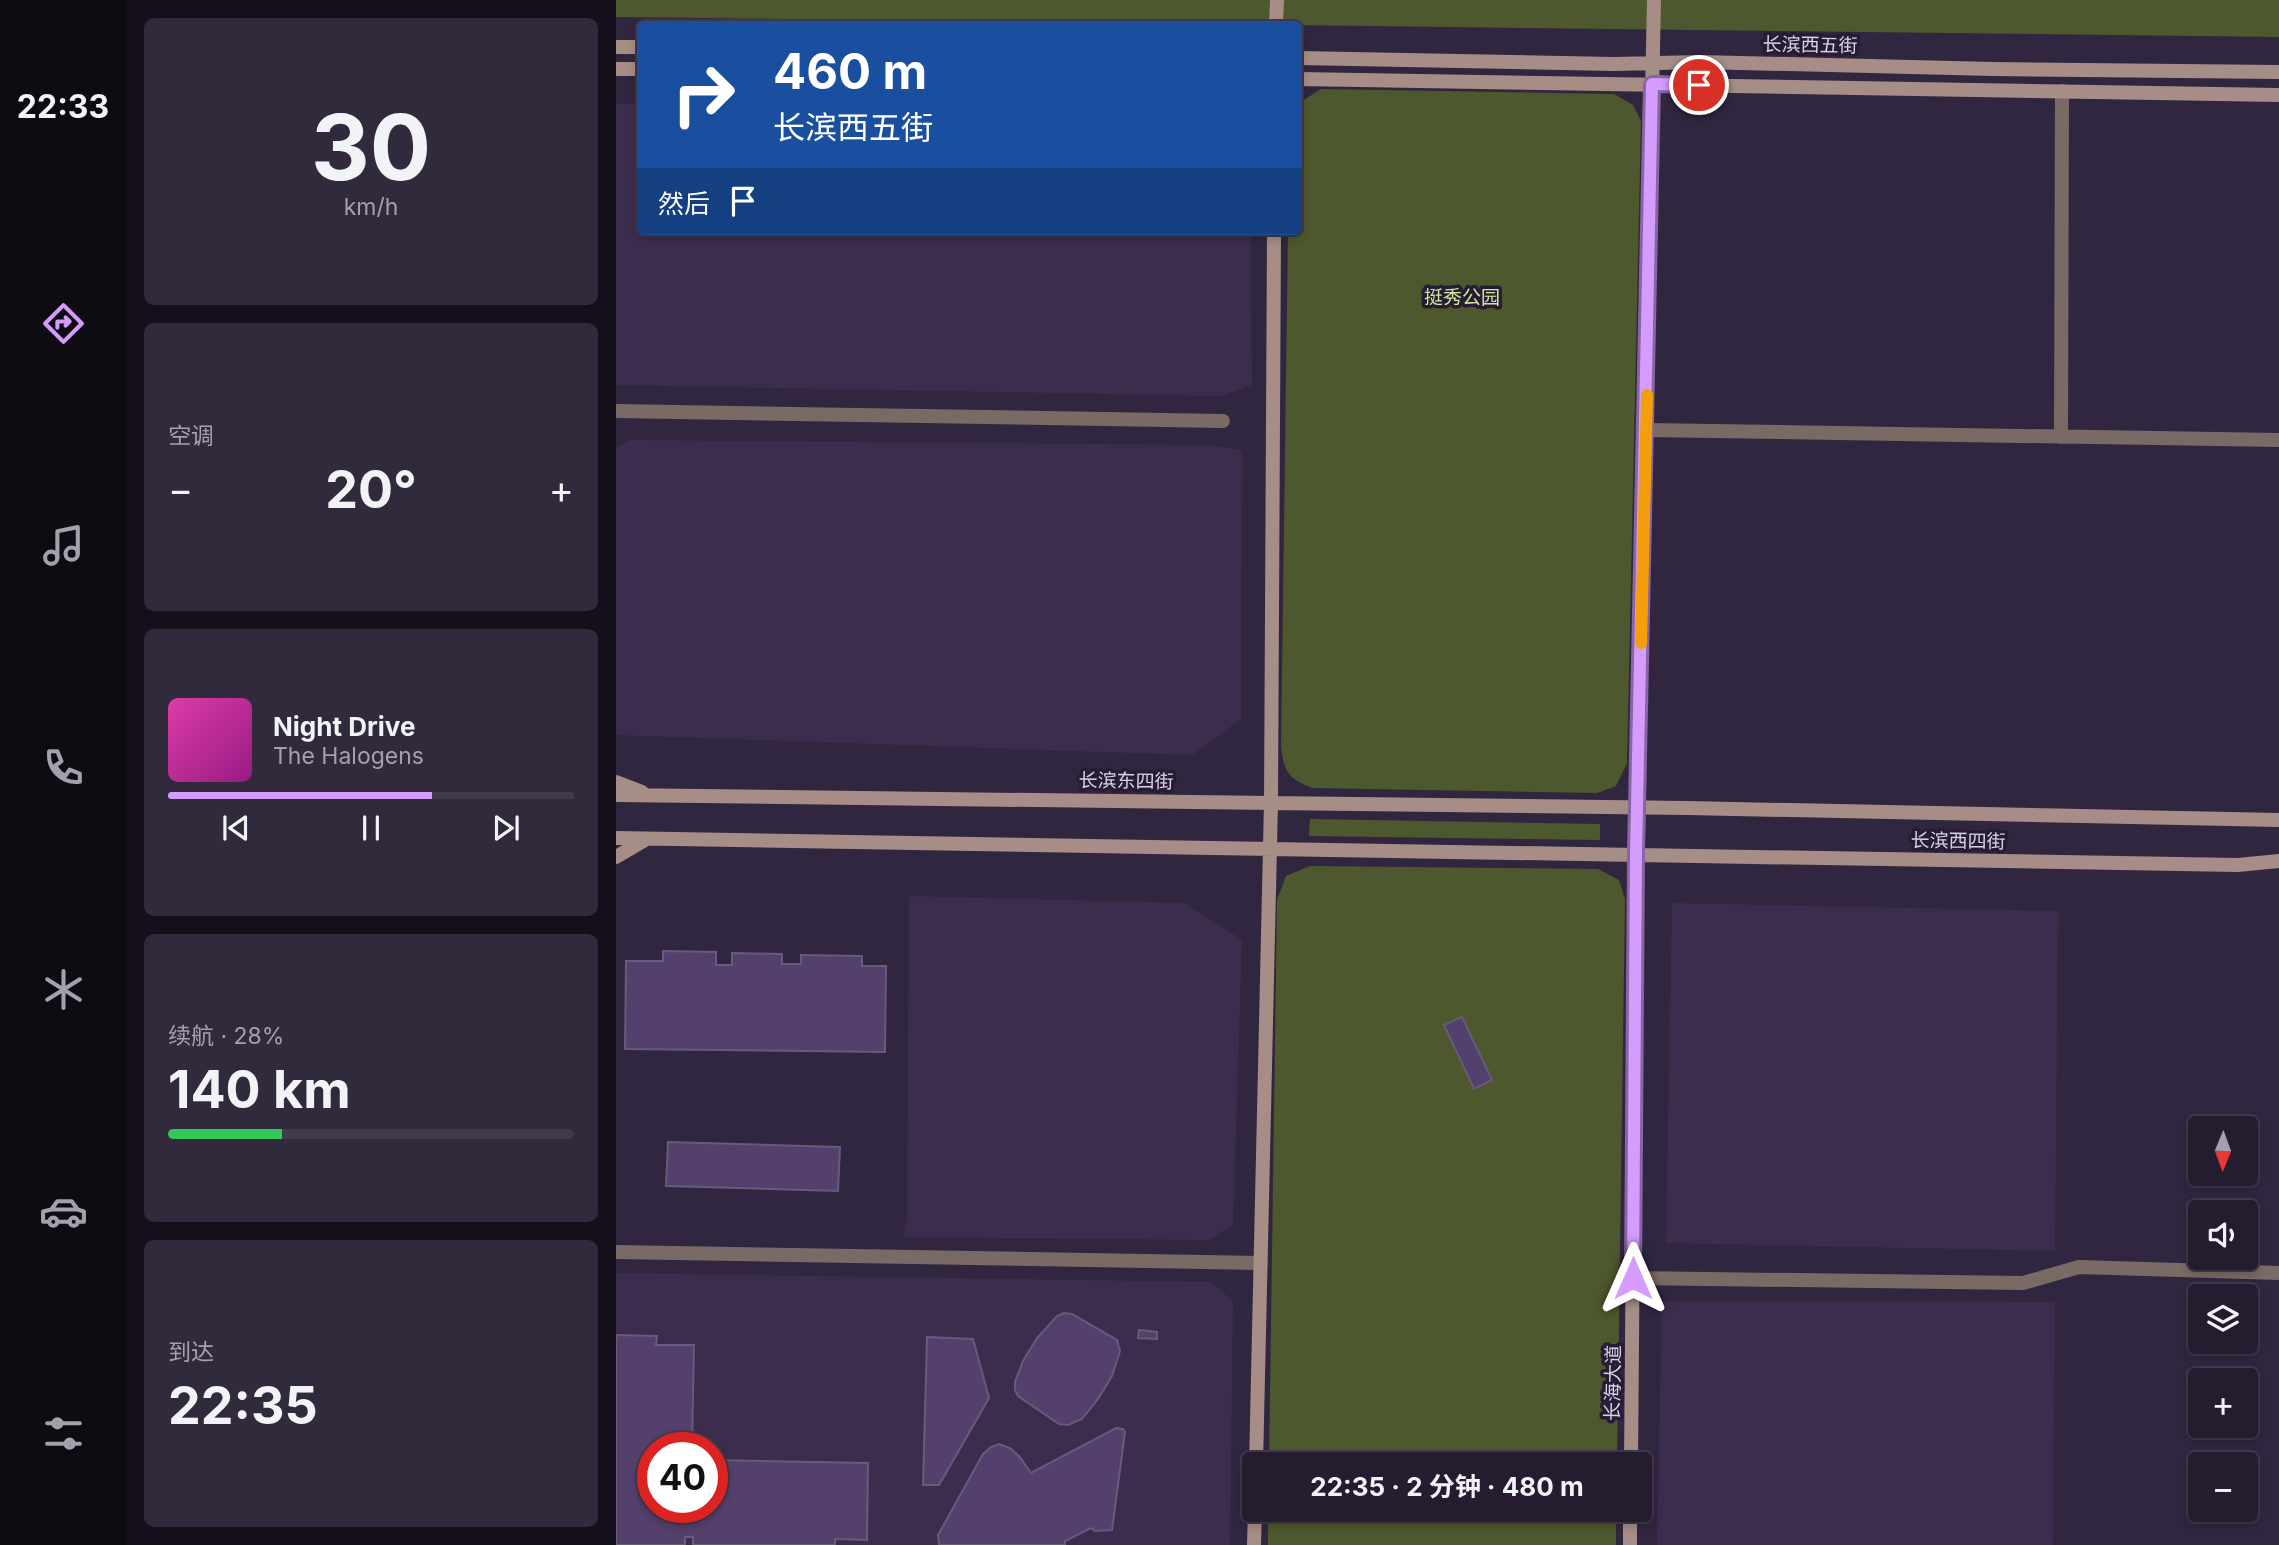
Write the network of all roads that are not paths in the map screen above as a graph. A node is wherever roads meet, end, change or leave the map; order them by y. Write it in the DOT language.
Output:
graph roads {
  1 [pos="1277,0"];
  2 [pos="1654,0"];
  3 [pos="1276,21"];
  4 [pos="616,47"];
  5 [pos="637,47"];
  6 [pos="1302,58"];
  7 [pos="1653,63"];
  8 [pos="616,69"];
  9 [pos="637,69"];
  10 [pos="2279,72"];
  11 [pos="1302,79"];
  12 [pos="1652,84"];
  13 [pos="2062,91"];
  14 [pos="2279,95"];
  15 [pos="1274,235"];
  16 [pos="616,411"];
  17 [pos="1223,421"];
  18 [pos="1646,430"];
  19 [pos="2061,437"];
  20 [pos="2279,440"];
  21 [pos="616,782"];
  22 [pos="616,795"];
  23 [pos="653,796"];
  24 [pos="1271,802"];
  25 [pos="1636,808"];
  26 [pos="2279,820"];
  27 [pos="616,838"];
  28 [pos="648,839"];
  29 [pos="1270,849"];
  30 [pos="1636,854"];
  31 [pos="616,857"];
  32 [pos="2279,861"];
  33 [pos="616,1252"];
  34 [pos="1261,1263"];
  35 [pos="2279,1273"];
  36 [pos="1633,1278"];
  37 [pos="1256,1452"];
  38 [pos="1631,1452"];
  39 [pos="1255,1522"];
  40 [pos="1630,1522"];
  41 [pos="1254,1545"];
  42 [pos="1630,1545"];
  1 -- 3 [label="main road"];
  2 -- 7 [label="main road, 长海大道"];
  4 -- 5 [label="main road"];
  6 -- 7 [label="main road, 长滨西五街"];
  7 -- 10 [label="main road, 长滨西五街"];
  7 -- 12 [label="main road, 长海大道"];
  8 -- 9 [label="main road"];
  11 -- 12 [label="main road"];
  12 -- 13 [label="main road"];
  12 -- 18 [label="main road, 长海大道"];
  13 -- 14 [label="main road"];
  13 -- 19 [label="street"];
  15 -- 24 [label="main road"];
  16 -- 17 [label="street"];
  18 -- 19 [label="street"];
  18 -- 25 [label="main road, 长海大道"];
  19 -- 20 [label="street"];
  21 -- 23 [label="main road"];
  22 -- 23 [label="main road, 长滨东四街"];
  23 -- 24 [label="main road, 长滨东四街"];
  24 -- 25 [label="main road, 长滨东四街"];
  24 -- 29 [label="main road"];
  25 -- 26 [label="main road, 长滨西四街"];
  25 -- 30 [label="main road, 长海大道"];
  27 -- 28 [label="main road"];
  28 -- 29 [label="main road"];
  28 -- 31 [label="main road"];
  29 -- 30 [label="main road"];
  29 -- 34 [label="main road"];
  30 -- 32 [label="main road, 长滨西四街"];
  30 -- 36 [label="main road, 长海大道"];
  33 -- 34 [label="street"];
  34 -- 37 [label="main road"];
  35 -- 36 [label="street"];
  36 -- 38 [label="main road, 长海大道"];
  39 -- 41 [label="main road"];
  40 -- 42 [label="main road"];
}
